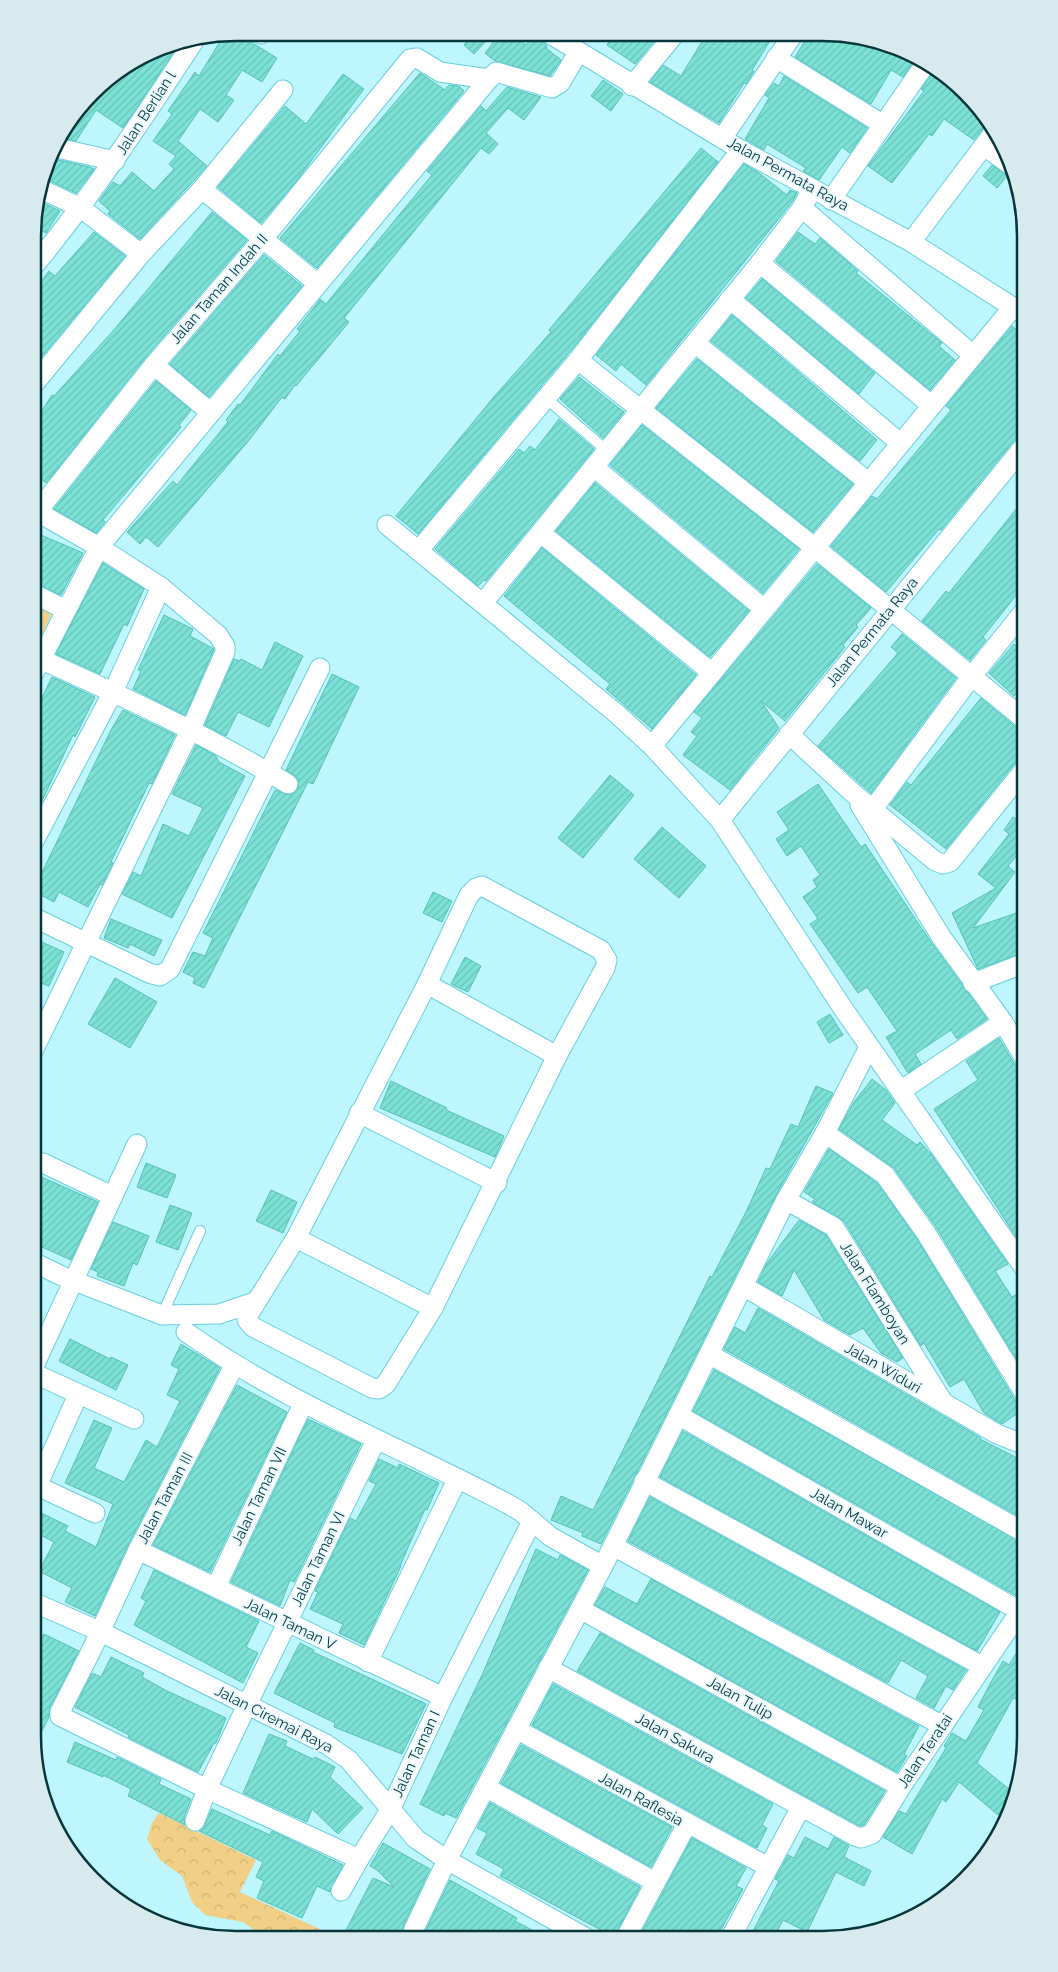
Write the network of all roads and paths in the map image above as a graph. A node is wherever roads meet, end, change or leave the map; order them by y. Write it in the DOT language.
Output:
graph roads {
  1 [pos="560,41"];
  2 [pos="669,41"];
  3 [pos="788,41"];
  4 [pos="190,47"];
  5 [pos="578,53"];
  6 [pos="776,58"];
  7 [pos="922,69"];
  8 [pos="490,79"];
  9 [pos="632,86"];
  10 [pos="283,90"];
  11 [pos="882,124"];
  12 [pos="722,137"];
  13 [pos="989,138"];
  14 [pos="62,148"];
  15 [pos="741,150"];
  16 [pos="115,161"];
  17 [pos="202,189"];
  18 [pos="812,190"];
  19 [pos="47,192"];
  20 [pos="831,200"];
  21 [pos="81,208"];
  22 [pos="802,208"];
  23 [pos="263,239"];
  24 [pos="911,242"];
  25 [pos="142,254"];
  26 [pos="41,257"];
  27 [pos="760,263"];
  28 [pos="317,283"];
  29 [pos="730,299"];
  30 [pos="1017,310"];
  31 [pos="1017,313"];
  32 [pos="695,343"];
  33 [pos="973,355"];
  34 [pos="578,360"];
  35 [pos="154,365"];
  36 [pos="41,376"];
  37 [pos="554,405"];
  38 [pos="931,405"];
  39 [pos="640,410"];
  40 [pos="210,412"];
  41 [pos="900,443"];
  42 [pos="607,450"];
  43 [pos="1017,456"];
  44 [pos="594,467"];
  45 [pos="868,482"];
  46 [pos="41,504"];
  47 [pos="41,514"];
  48 [pos="387,525"];
  49 [pos="541,532"];
  50 [pos="99,547"];
  51 [pos="814,548"];
  52 [pos="419,550"];
  53 [pos="162,586"];
  54 [pos="41,598"];
  55 [pos="483,603"];
  56 [pos="764,609"];
  57 [pos="66,610"];
  58 [pos="890,611"];
  59 [pos="1017,620"];
  60 [pos="41,658"];
  61 [pos="41,667"];
  62 [pos="320,668"];
  63 [pos="712,673"];
  64 [pos="972,676"];
  65 [pos="113,692"];
  66 [pos="1017,713"];
  67 [pos="190,731"];
  68 [pos="788,734"];
  69 [pos="652,746"];
  70 [pos="268,772"];
  71 [pos="1017,779"];
  72 [pos="288,784"];
  73 [pos="854,793"];
  74 [pos="873,809"];
  75 [pos="720,820"];
  76 [pos="41,828"];
  77 [pos="41,922"];
  78 [pos="87,944"];
  79 [pos="1017,966"];
  80 [pos="973,983"];
  81 [pos="427,984"];
  82 [pos="1003,1022"];
  83 [pos="41,1035"];
  84 [pos="1017,1046"];
  85 [pos="869,1047"];
  86 [pos="557,1056"];
  87 [pos="902,1090"];
  88 [pos="359,1113"];
  89 [pos="825,1133"];
  90 [pos="137,1144"];
  91 [pos="43,1163"];
  92 [pos="496,1183"];
  93 [pos="112,1198"];
  94 [pos="786,1200"];
  95 [pos="200,1231"];
  96 [pos="296,1238"];
  97 [pos="1017,1257"];
  98 [pos="41,1266"];
  99 [pos="74,1281"];
  100 [pos="743,1286"];
  101 [pos="255,1302"];
  102 [pos="433,1308"];
  103 [pos="162,1315"];
  104 [pos="186,1332"];
  105 [pos="41,1351"];
  106 [pos="709,1354"];
  107 [pos="234,1366"];
  108 [pos="41,1377"];
  109 [pos="1017,1381"];
  110 [pos="78,1395"];
  111 [pos="303,1404"];
  112 [pos="945,1405"];
  113 [pos="678,1415"];
  114 [pos="134,1419"];
  115 [pos="376,1440"];
  116 [pos="1017,1443"];
  117 [pos="41,1472"];
  118 [pos="457,1480"];
  119 [pos="644,1481"];
  120 [pos="41,1488"];
  121 [pos="95,1513"];
  122 [pos="532,1521"];
  123 [pos="1017,1528"];
  124 [pos="613,1546"];
  125 [pos="138,1550"];
  126 [pos="603,1566"];
  127 [pos="216,1587"];
  128 [pos="1017,1605"];
  129 [pos="41,1606"];
  130 [pos="580,1610"];
  131 [pos="1017,1616"];
  132 [pos="286,1623"];
  133 [pos="99,1631"];
  134 [pos="368,1662"];
  135 [pos="982,1666"];
  136 [pos="548,1668"];
  137 [pos="443,1697"];
  138 [pos="247,1705"];
  139 [pos="943,1726"];
  140 [pos="516,1729"];
  141 [pos="901,1787"];
  142 [pos="487,1788"];
  143 [pos="207,1789"];
  144 [pos="801,1807"];
  145 [pos="390,1810"];
  146 [pos="195,1822"];
  147 [pos="686,1824"];
  148 [pos="359,1859"];
  149 [pos="447,1860"];
  150 [pos="768,1867"];
  151 [pos="654,1882"];
  152 [pos="341,1891"];
  153 [pos="414,1931"];
  154 [pos="574,1931"];
  155 [pos="629,1931"];
  156 [pos="734,1931"];
  1 -- 5 [label="street, Jalan Permata Raya"];
  2 -- 9 [label="street"];
  3 -- 6 [label="street"];
  4 -- 16 [label="street, Jalan Berlian l"];
  5 -- 8 [label="street"];
  5 -- 9 [label="street, Jalan Permata Raya"];
  6 -- 11 [label="street"];
  6 -- 12 [label="street"];
  7 -- 11 [label="street"];
  8 -- 23 [label="street, Jalan Taman Indah II"];
  8 -- 28 [label="street"];
  9 -- 12 [label="street, Jalan Permata Raya"];
  10 -- 17 [label="street"];
  11 -- 20 [label="street"];
  12 -- 15 [label="street, Jalan Permata Raya"];
  13 -- 24 [label="street"];
  14 -- 16 [label="street"];
  15 -- 18 [label="street, Jalan Permata Raya"];
  15 -- 34 [label="street"];
  16 -- 21 [label="street, Jalan Berlian l"];
  17 -- 23 [label="street"];
  17 -- 25 [label="street"];
  18 -- 20 [label="street, Jalan Permata Raya"];
  18 -- 22 [label="street"];
  19 -- 21 [label="street"];
  20 -- 24 [label="street, Jalan Permata Raya"];
  21 -- 25 [label="street"];
  21 -- 26 [label="street, Jalan Berlian l"];
  22 -- 27 [label="street"];
  22 -- 33 [label="street"];
  23 -- 28 [label="street"];
  23 -- 35 [label="street, Jalan Taman Indah II"];
  24 -- 30 [label="street, Jalan Permata Raya"];
  25 -- 36 [label="street"];
  27 -- 29 [label="street"];
  27 -- 38 [label="street"];
  28 -- 40 [label="street"];
  29 -- 32 [label="street"];
  29 -- 41 [label="street"];
  31 -- 33 [label="street"];
  32 -- 39 [label="street"];
  32 -- 45 [label="street"];
  33 -- 38 [label="street"];
  34 -- 39 [label="street"];
  34 -- 52 [label="street"];
  35 -- 40 [label="street"];
  35 -- 46 [label="street, Jalan Taman Indah II"];
  37 -- 42 [label="lane"];
  38 -- 41 [label="street"];
  39 -- 42 [label="street"];
  39 -- 51 [label="street"];
  40 -- 50 [label="street"];
  41 -- 45 [label="street"];
  42 -- 44 [label="street"];
  43 -- 58 [label="street, Jalan Permata Raya"];
  44 -- 49 [label="street"];
  44 -- 56 [label="street"];
  45 -- 51 [label="street"];
  47 -- 50 [label="street"];
  48 -- 52 [label="street"];
  49 -- 55 [label="street"];
  49 -- 63 [label="street"];
  50 -- 53 [label="street"];
  50 -- 57 [label="street"];
  51 -- 56 [label="street"];
  51 -- 58 [label="street"];
  52 -- 55 [label="street"];
  53 -- 65 [label="street"];
  53 -- 67 [label="street"];
  54 -- 57 [label="street"];
  55 -- 69 [label="street"];
  56 -- 63 [label="street"];
  57 -- 60 [label="street"];
  58 -- 64 [label="street"];
  58 -- 68 [label="street, Jalan Permata Raya"];
  59 -- 64 [label="street"];
  61 -- 65 [label="street"];
  62 -- 70 [label="street"];
  63 -- 69 [label="street"];
  64 -- 66 [label="street"];
  64 -- 74 [label="street"];
  65 -- 67 [label="street"];
  65 -- 76 [label="street"];
  67 -- 70 [label="street"];
  67 -- 78 [label="street"];
  68 -- 73 [label="street"];
  68 -- 75 [label="street, Jalan Permata Raya"];
  69 -- 75 [label="street"];
  70 -- 72 [label="street"];
  70 -- 78 [label="street"];
  71 -- 74 [label="street"];
  73 -- 74 [label="street"];
  73 -- 80 [label="street"];
  75 -- 85 [label="street"];
  77 -- 78 [label="street"];
  78 -- 83 [label="street"];
  79 -- 80 [label="street"];
  80 -- 82 [label="street"];
  81 -- 86 [label="street"];
  81 -- 86 [label="street"];
  81 -- 88 [label="street"];
  82 -- 84 [label="street"];
  82 -- 87 [label="street"];
  85 -- 87 [label="street"];
  85 -- 89 [label="street"];
  86 -- 92 [label="street"];
  87 -- 97 [label="street"];
  88 -- 92 [label="street"];
  88 -- 96 [label="street"];
  89 -- 94 [label="street"];
  89 -- 109 [label="street"];
  90 -- 93 [label="street"];
  91 -- 93 [label="street"];
  92 -- 102 [label="street"];
  93 -- 99 [label="street"];
  94 -- 100 [label="street"];
  94 -- 112 [label="street, Jalan Flamboyan"];
  95 -- 103 [label="lane"];
  96 -- 101 [label="street"];
  96 -- 102 [label="street"];
  98 -- 99 [label="street"];
  99 -- 103 [label="street"];
  99 -- 105 [label="street"];
  100 -- 106 [label="street"];
  100 -- 112 [label="street, Jalan Widuri"];
  101 -- 102 [label="street"];
  101 -- 103 [label="street"];
  104 -- 107 [label="street"];
  106 -- 113 [label="street"];
  106 -- 123 [label="street"];
  107 -- 111 [label="street"];
  107 -- 125 [label="street, Jalan Taman III"];
  108 -- 110 [label="street"];
  110 -- 114 [label="street"];
  110 -- 117 [label="street"];
  111 -- 115 [label="street"];
  111 -- 127 [label="street, Jalan Taman VII"];
  112 -- 116 [label="street, Jalan Widuri"];
  113 -- 119 [label="street"];
  113 -- 128 [label="street, Jalan Mawar"];
  115 -- 118 [label="street"];
  115 -- 132 [label="street, Jalan Taman VI"];
  118 -- 122 [label="street"];
  118 -- 134 [label="street"];
  119 -- 124 [label="street"];
  119 -- 135 [label="street"];
  120 -- 121 [label="street"];
  122 -- 126 [label="street"];
  122 -- 137 [label="street, Jalan Taman I"];
  124 -- 126 [label="street"];
  124 -- 139 [label="street"];
  125 -- 127 [label="street, Jalan Taman V"];
  125 -- 133 [label="street, Jalan Taman III"];
  126 -- 130 [label="street"];
  127 -- 132 [label="street, Jalan Taman V"];
  129 -- 133 [label="street, Jalan Ciremai Raya"];
  130 -- 136 [label="street"];
  130 -- 141 [label="street, Jalan Tulip"];
  131 -- 135 [label="street, Jalan Teratai"];
  132 -- 134 [label="street, Jalan Taman V"];
  132 -- 138 [label="street, Jalan Taman VI"];
  133 -- 138 [label="street, Jalan Ciremai Raya"];
  133 -- 143 [label="street, Jalan Taman III"];
  134 -- 137 [label="street, Jalan Taman V"];
  135 -- 139 [label="street, Jalan Teratai"];
  136 -- 140 [label="street"];
  136 -- 144 [label="street, Jalan Sakura"];
  137 -- 145 [label="street, Jalan Taman I"];
  138 -- 143 [label="street, Jalan Taman VI"];
  138 -- 145 [label="street, Jalan Ciremai Raya"];
  139 -- 141 [label="street, Jalan Teratai"];
  140 -- 142 [label="street"];
  140 -- 147 [label="street, Jalan Raflesia"];
  141 -- 144 [label="street, Jalan Teratai"];
  142 -- 149 [label="street"];
  142 -- 151 [label="street"];
  143 -- 146 [label="street, Jalan Taman VI"];
  143 -- 148 [label="street"];
  144 -- 150 [label="street"];
  145 -- 148 [label="street, Jalan Taman I"];
  145 -- 149 [label="street, Jalan Ciremai Raya"];
  147 -- 150 [label="street, Jalan Raflesia"];
  147 -- 151 [label="street"];
  148 -- 152 [label="street, Jalan Taman I"];
  149 -- 153 [label="street"];
  149 -- 154 [label="street, Jalan Ciremai Raya"];
  150 -- 156 [label="street"];
  151 -- 155 [label="street"];
}
